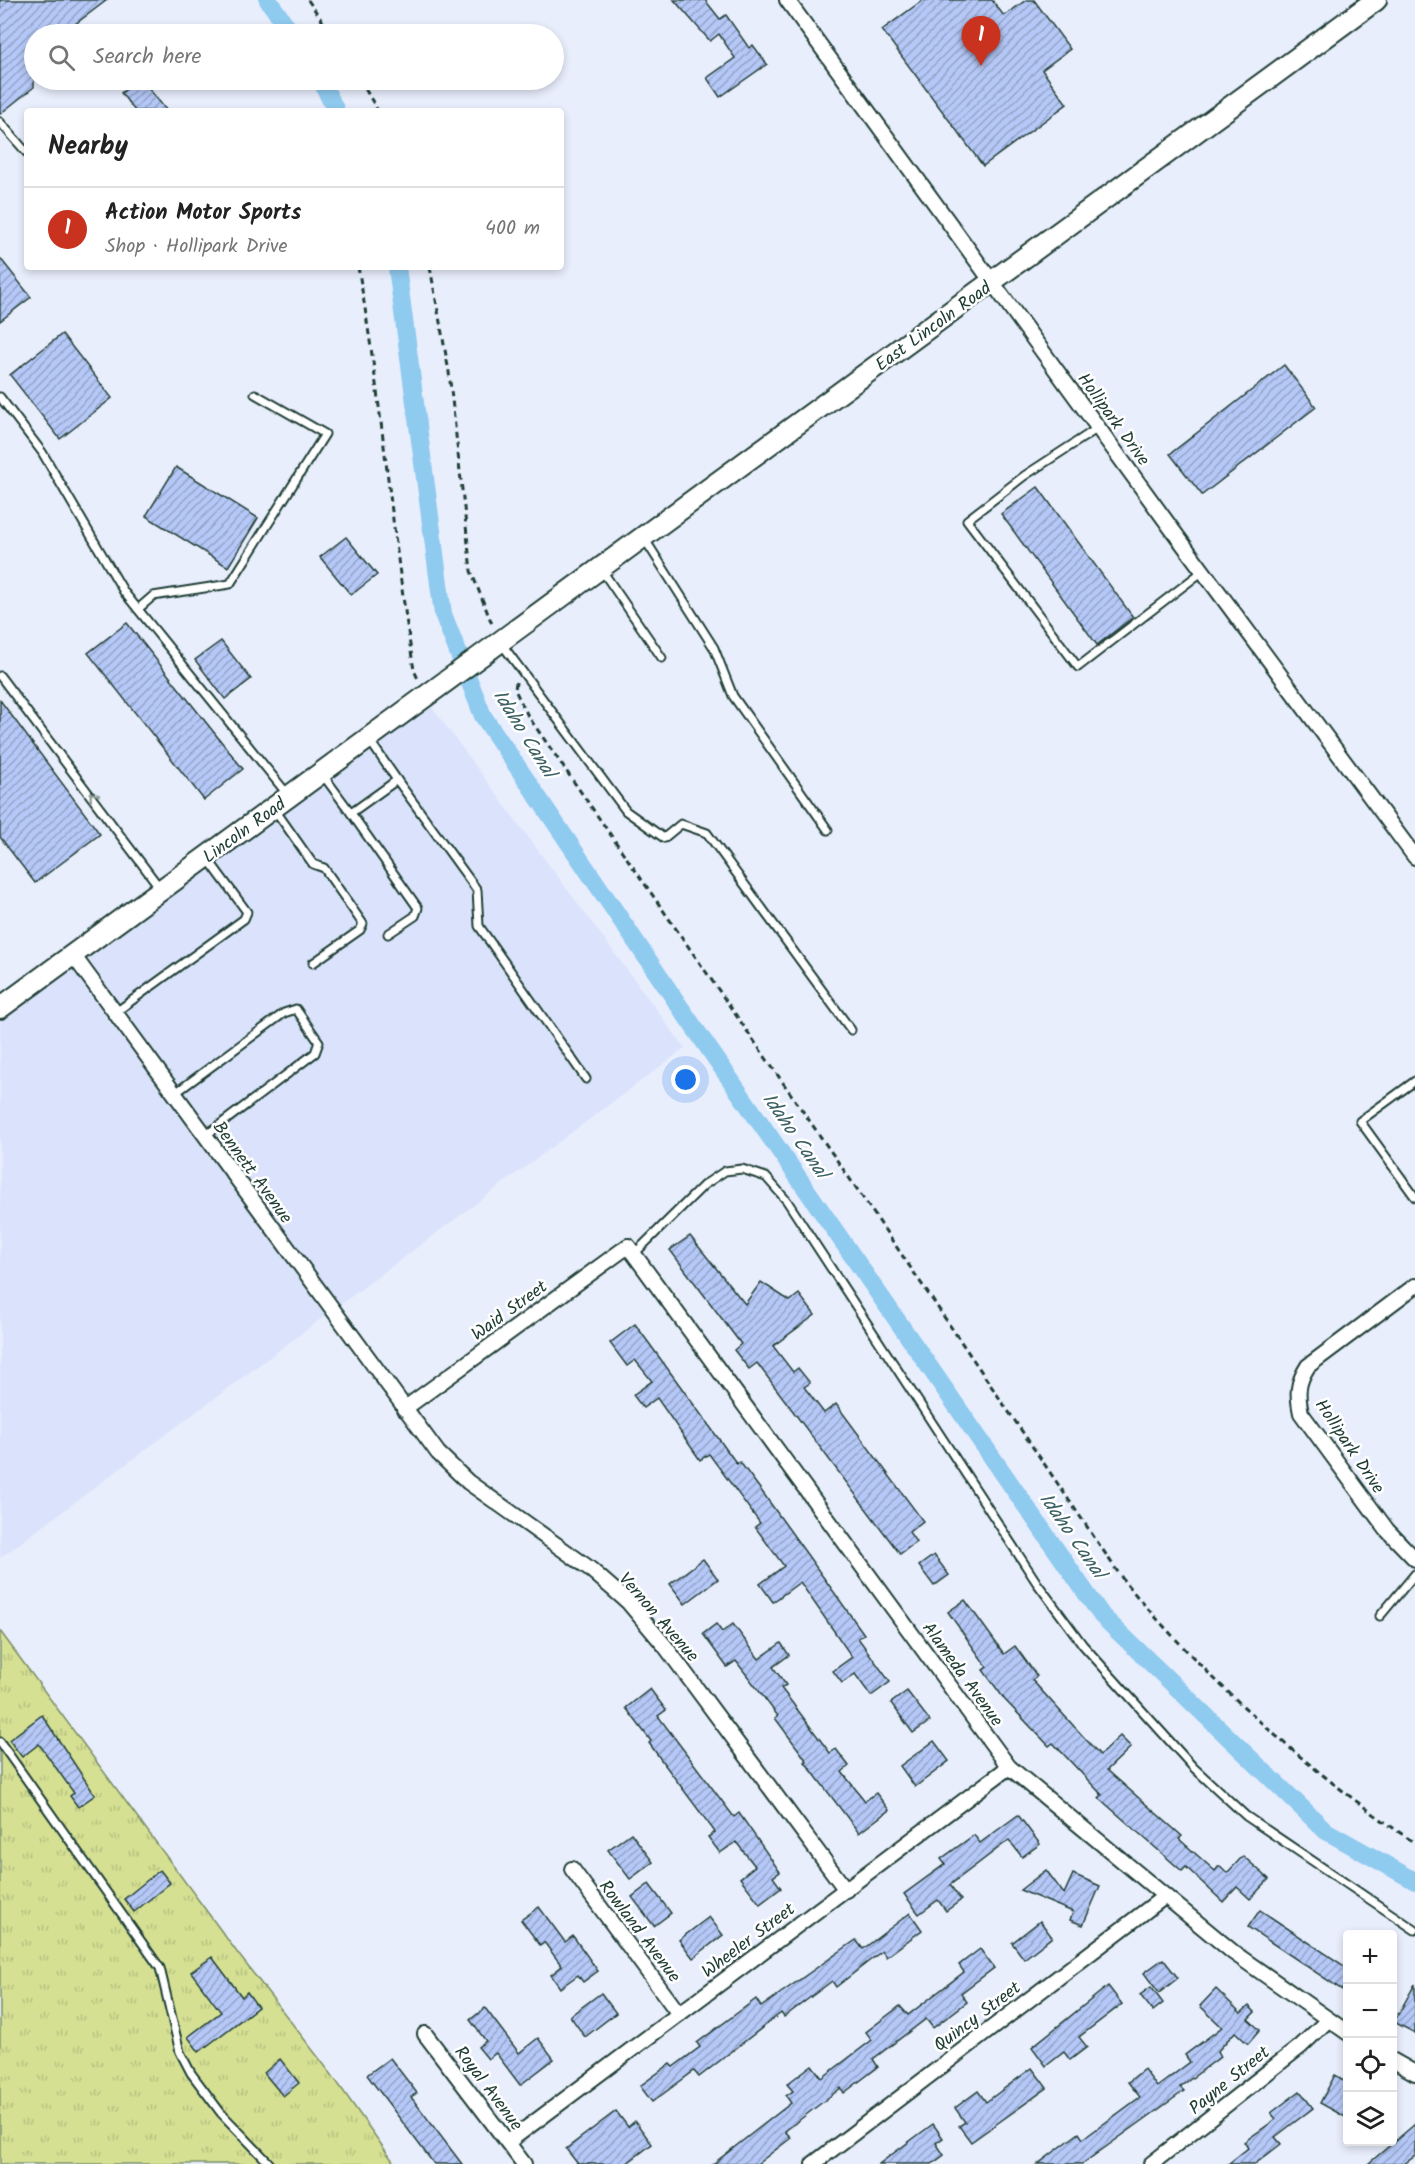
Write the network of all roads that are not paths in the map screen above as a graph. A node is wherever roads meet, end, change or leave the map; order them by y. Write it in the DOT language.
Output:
graph roads {
  1 [pos="788,0"];
  2 [pos="1376,0"];
  3 [pos="0,122"];
  4 [pos="24,150"];
  5 [pos="992,282"];
  6 [pos="255,394"];
  7 [pos="0,397"];
  8 [pos="1098,428"];
  9 [pos="644,538"];
  10 [pos="601,569"];
  11 [pos="1203,571"];
  12 [pos="138,609"];
  13 [pos="495,647"];
  14 [pos="662,658"];
  15 [pos="0,676"];
  16 [pos="368,739"];
  17 [pos="322,773"];
  18 [pos="397,780"];
  19 [pos="282,803"];
  20 [pos="351,813"];
  21 [pos="828,830"];
  22 [pos="207,857"];
  23 [pos="1415,857"];
  24 [pos="162,890"];
  25 [pos="388,934"];
  26 [pos="73,955"];
  27 [pos="313,963"];
  28 [pos="0,1008"];
  29 [pos="116,1012"];
  30 [pos="851,1030"];
  31 [pos="586,1079"];
  32 [pos="1415,1081"];
  33 [pos="174,1094"];
  34 [pos="205,1136"];
  35 [pos="1415,1197"];
  36 [pos="634,1254"];
  37 [pos="1415,1286"];
  38 [pos="404,1409"];
  39 [pos="1415,1559"];
  40 [pos="1415,1574"];
  41 [pos="1380,1616"];
  42 [pos="0,1742"];
  43 [pos="1010,1767"];
  44 [pos="572,1869"];
  45 [pos="846,1890"];
  46 [pos="1164,1897"];
  47 [pos="1415,1930"];
  48 [pos="679,2014"];
  49 [pos="1327,2021"];
  50 [pos="1343,2031"];
  51 [pos="425,2034"];
  52 [pos="1397,2063"];
  53 [pos="1415,2073"];
  54 [pos="508,2142"];
  55 [pos="270,2164"];
  56 [pos="524,2164"];
  57 [pos="813,2164"];
  58 [pos="1151,2164"];
  1 -- 5 [label="street, Hollipark Drive"];
  2 -- 5 [label="main road, East Lincoln Road"];
  3 -- 4 [label="lane"];
  5 -- 8 [label="street, Hollipark Drive"];
  5 -- 9 [label="main road, East Lincoln Road"];
  6 -- 12 [label="lane"];
  7 -- 12 [label="lane"];
  8 -- 11 [label="street, Hollipark Drive"];
  8 -- 11 [label="lane"];
  9 -- 10 [label="main road, East Lincoln Road"];
  9 -- 21 [label="lane"];
  10 -- 13 [label="main road, East Lincoln Road"];
  10 -- 14 [label="lane"];
  11 -- 23 [label="street, Hollipark Drive"];
  12 -- 19 [label="lane"];
  13 -- 16 [label="main road, Lincoln Road"];
  13 -- 30 [label="lane"];
  24 -- 15 [label="lane, one-way"];
  16 -- 17 [label="main road, Lincoln Road"];
  16 -- 18 [label="lane"];
  17 -- 19 [label="main road, Lincoln Road"];
  17 -- 20 [label="lane"];
  18 -- 20 [label="lane"];
  18 -- 31 [label="lane"];
  19 -- 22 [label="main road, Lincoln Road"];
  19 -- 27 [label="lane"];
  20 -- 25 [label="lane"];
  22 -- 24 [label="main road, Lincoln Road"];
  22 -- 29 [label="lane"];
  24 -- 26 [label="main road, Lincoln Road"];
  26 -- 28 [label="main road, Lincoln Road"];
  26 -- 29 [label="street, Bennett Avenue"];
  29 -- 33 [label="street, Bennett Avenue"];
  32 -- 35 [label="lane"];
  33 -- 34 [label="street, Bennett Avenue"];
  33 -- 34 [label="lane"];
  34 -- 38 [label="street, Bennett Avenue"];
  36 -- 38 [label="street, Waid Street"];
  36 -- 43 [label="street, Alameda Avenue"];
  36 -- 47 [label="lane"];
  37 -- 39 [label="street, Hollipark Drive"];
  38 -- 45 [label="street, Vernon Avenue"];
  40 -- 41 [label="lane"];
  42 -- 55 [label="lane"];
  43 -- 45 [label="street, Wheeler Street"];
  43 -- 46 [label="street, Alameda Avenue"];
  44 -- 48 [label="street, Rowland Avenue"];
  45 -- 48 [label="street, Wheeler Street"];
  46 -- 49 [label="street, Alameda Avenue"];
  46 -- 57 [label="street, Quincy Street"];
  48 -- 54 [label="street, Wheeler Street"];
  49 -- 50 [label="street, Alameda Avenue"];
  49 -- 58 [label="street, Payne Street"];
  51 -- 54 [label="street, Royal Avenue"];
  52 -- 53 [label="street"];
  54 -- 56 [label="street, Royal Avenue"];
}
